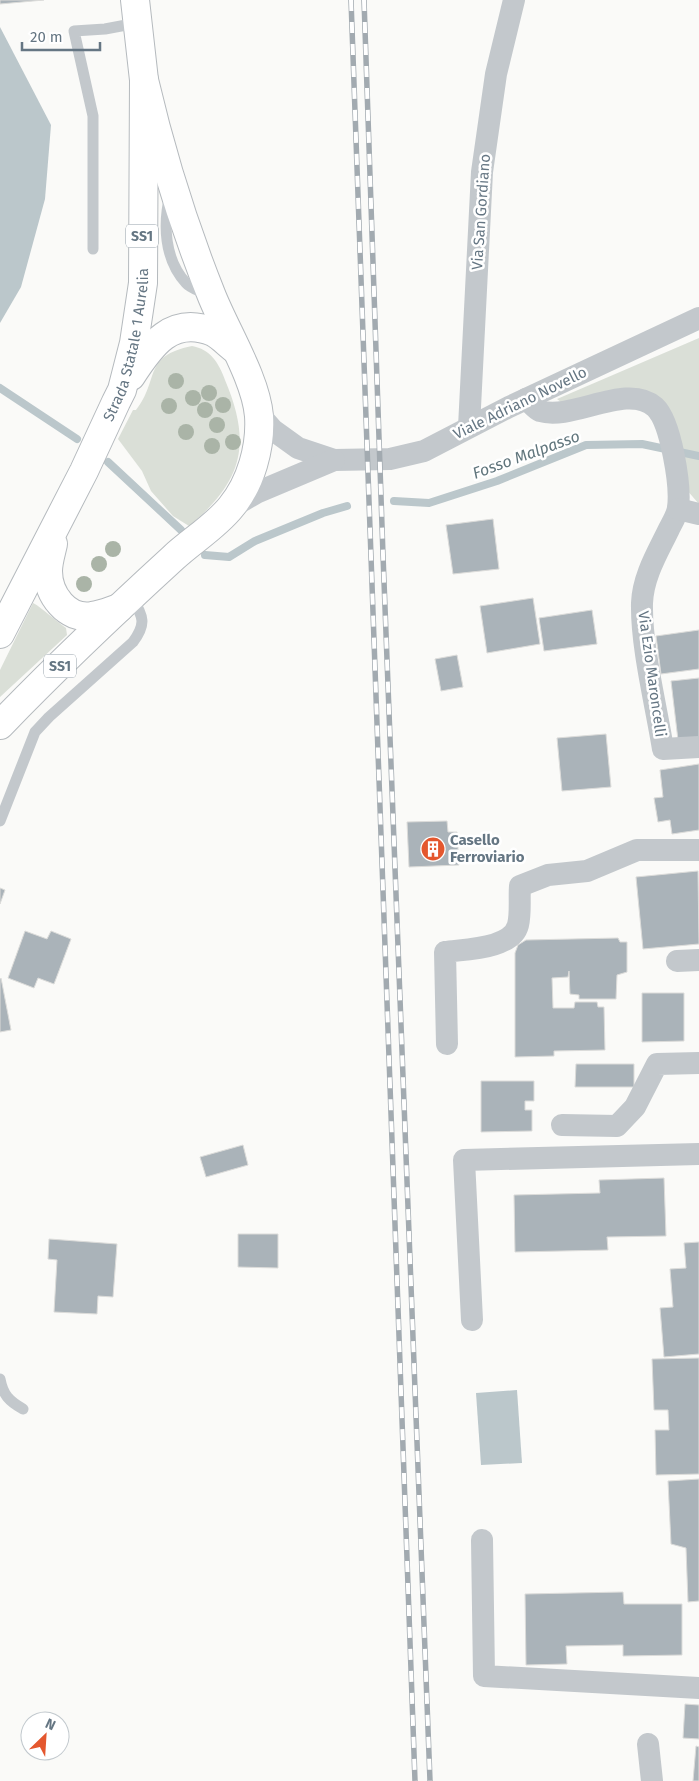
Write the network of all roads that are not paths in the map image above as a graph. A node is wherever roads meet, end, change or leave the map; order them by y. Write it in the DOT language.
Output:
graph roads {
  1 [pos="514,0"];
  2 [pos="136,12"];
  3 [pos="144,80"];
  4 [pos="93,250"];
  5 [pos="699,318"];
  6 [pos="235,349"];
  7 [pos="119,396"];
  8 [pos="526,399"];
  9 [pos="259,414"];
  10 [pos="469,427"];
  11 [pos="334,460"];
  12 [pos="226,512"];
  13 [pos="689,512"];
  14 [pos="57,523"];
  15 [pos="126,602"];
  16 [pos="0,634"];
  17 [pos="0,725"];
  18 [pos="699,747"];
  19 [pos="0,821"];
  20 [pos="699,850"];
  21 [pos="699,960"];
  22 [pos="676,961"];
  23 [pos="447,1044"];
  24 [pos="699,1063"];
  25 [pos="562,1125"];
  26 [pos="699,1154"];
  27 [pos="472,1320"];
  28 [pos="0,1379"];
  29 [pos="24,1409"];
  30 [pos="482,1540"];
  31 [pos="699,1688"];
  32 [pos="648,1744"];
  33 [pos="652,1781"];
  1 -- 10 [label="street, Via San Gordiano"];
  2 -- 3 [label="main road, Strada Statale 1 Aurelia / SS1"];
  2 -- 4 [label="lane"];
  3 -- 6 [label="main road"];
  3 -- 7 [label="main road, Strada Statale 1 Aurelia / SS1"];
  5 -- 8 [label="street, Viale Adriano Novello"];
  6 -- 7 [label="main road"];
  6 -- 9 [label="main road, SS1"];
  7 -- 14 [label="main road, Strada Statale 1 Aurelia / SS1"];
  8 -- 10 [label="street, Viale Adriano Novello"];
  8 -- 13 [label="street, Via Ezio Maroncelli"];
  9 -- 11 [label="street, Viale Adriano Novello"];
  9 -- 12 [label="main road, SS1"];
  10 -- 11 [label="street, Viale Adriano Novello"];
  11 -- 12 [label="street, Viale Adriano Novello"];
  12 -- 15 [label="main road, SS1"];
  13 -- 18 [label="street, Via Ezio Maroncelli"];
  14 -- 15 [label="main road"];
  14 -- 16 [label="main road, Strada Statale 1 Aurelia / SS1"];
  15 -- 17 [label="main road, SS1"];
  15 -- 19 [label="lane"];
  20 -- 23 [label="street"];
  21 -- 22 [label="street"];
  24 -- 25 [label="street"];
  26 -- 27 [label="street"];
  28 -- 29 [label="lane"];
  30 -- 31 [label="street"];
  32 -- 33 [label="street"];
}
